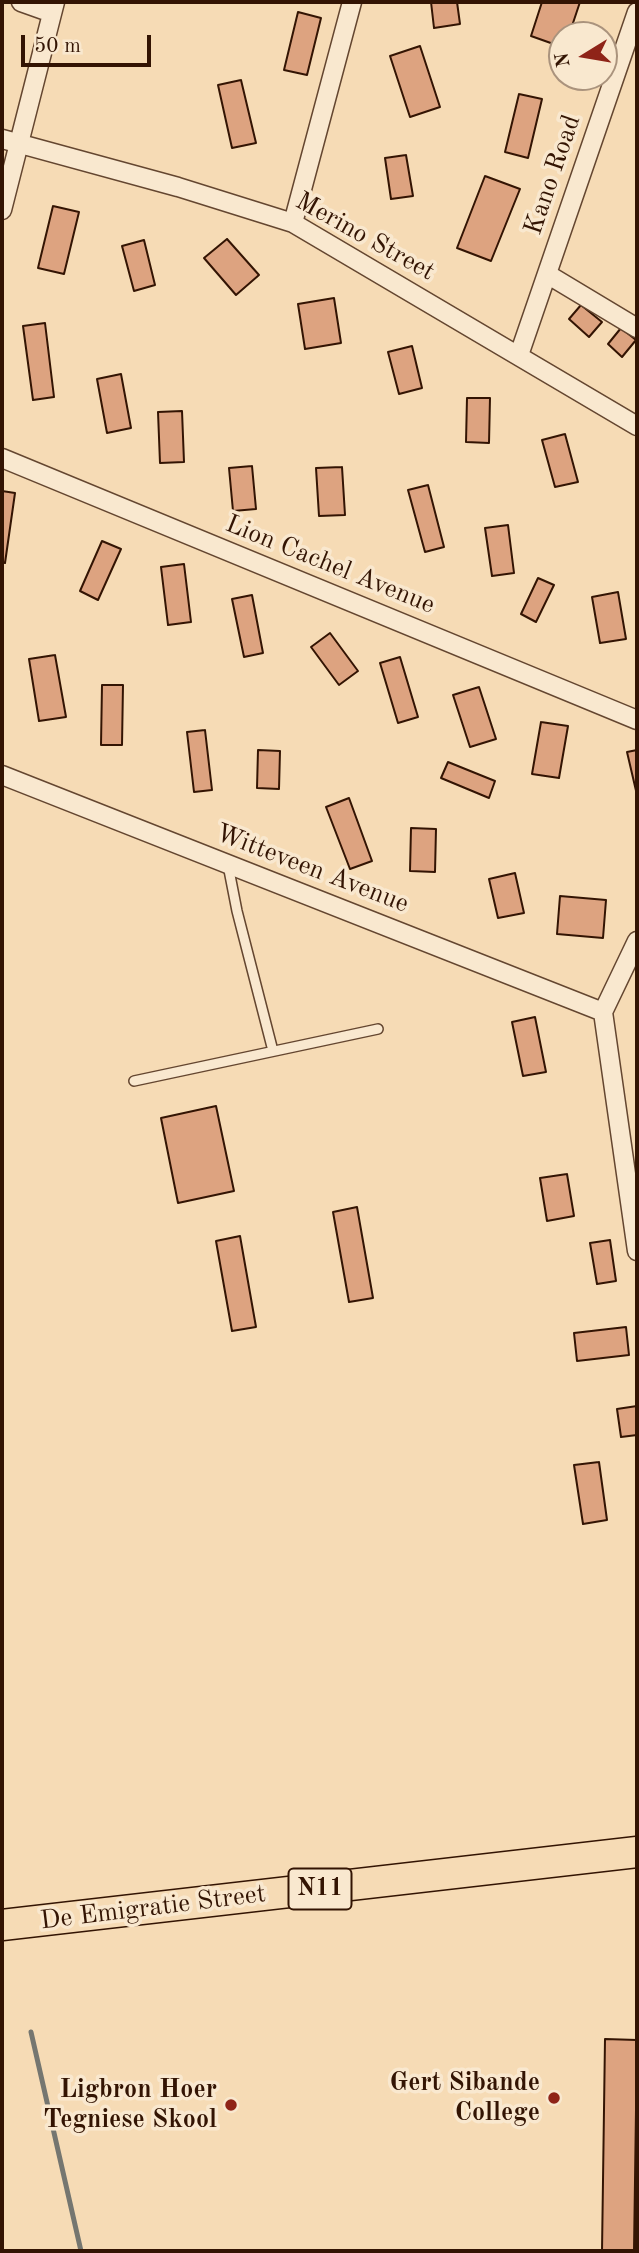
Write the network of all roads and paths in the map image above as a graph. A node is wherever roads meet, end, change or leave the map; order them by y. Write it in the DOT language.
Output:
graph roads {
  1 [pos="21,2"];
  2 [pos="352,2"];
  3 [pos="53,8"];
  4 [pos="637,12"];
  5 [pos="10,141"];
  6 [pos="2,210"];
  7 [pos="293,223"];
  8 [pos="547,274"];
  9 [pos="637,328"];
  10 [pos="519,355"];
  11 [pos="637,426"];
  12 [pos="2,458"];
  13 [pos="637,720"];
  14 [pos="2,775"];
  15 [pos="228,865"];
  16 [pos="637,941"];
  17 [pos="603,1012"];
  18 [pos="378,1028"];
  19 [pos="273,1051"];
  20 [pos="134,1081"];
  21 [pos="637,1251"];
  22 [pos="637,1852"];
  23 [pos="2,1925"];
  1 -- 3 [label="street"];
  2 -- 7 [label="street"];
  3 -- 5 [label="street"];
  4 -- 8 [label="street, Kano Road"];
  5 -- 6 [label="street"];
  5 -- 7 [label="street, Merino Street"];
  7 -- 10 [label="street, Merino Street"];
  8 -- 9 [label="street"];
  8 -- 10 [label="street, Kano Road"];
  10 -- 11 [label="street, Merino Street"];
  12 -- 13 [label="street, Lion Cachel Avenue"];
  14 -- 15 [label="street, Witteveen Avenue"];
  15 -- 17 [label="street, Witteveen Avenue"];
  15 -- 19 [label="lane"];
  16 -- 17 [label="street"];
  17 -- 21 [label="street"];
  18 -- 19 [label="lane"];
  19 -- 20 [label="lane"];
  22 -- 23 [label="highway, De Emigratie Street / N11"];
}
